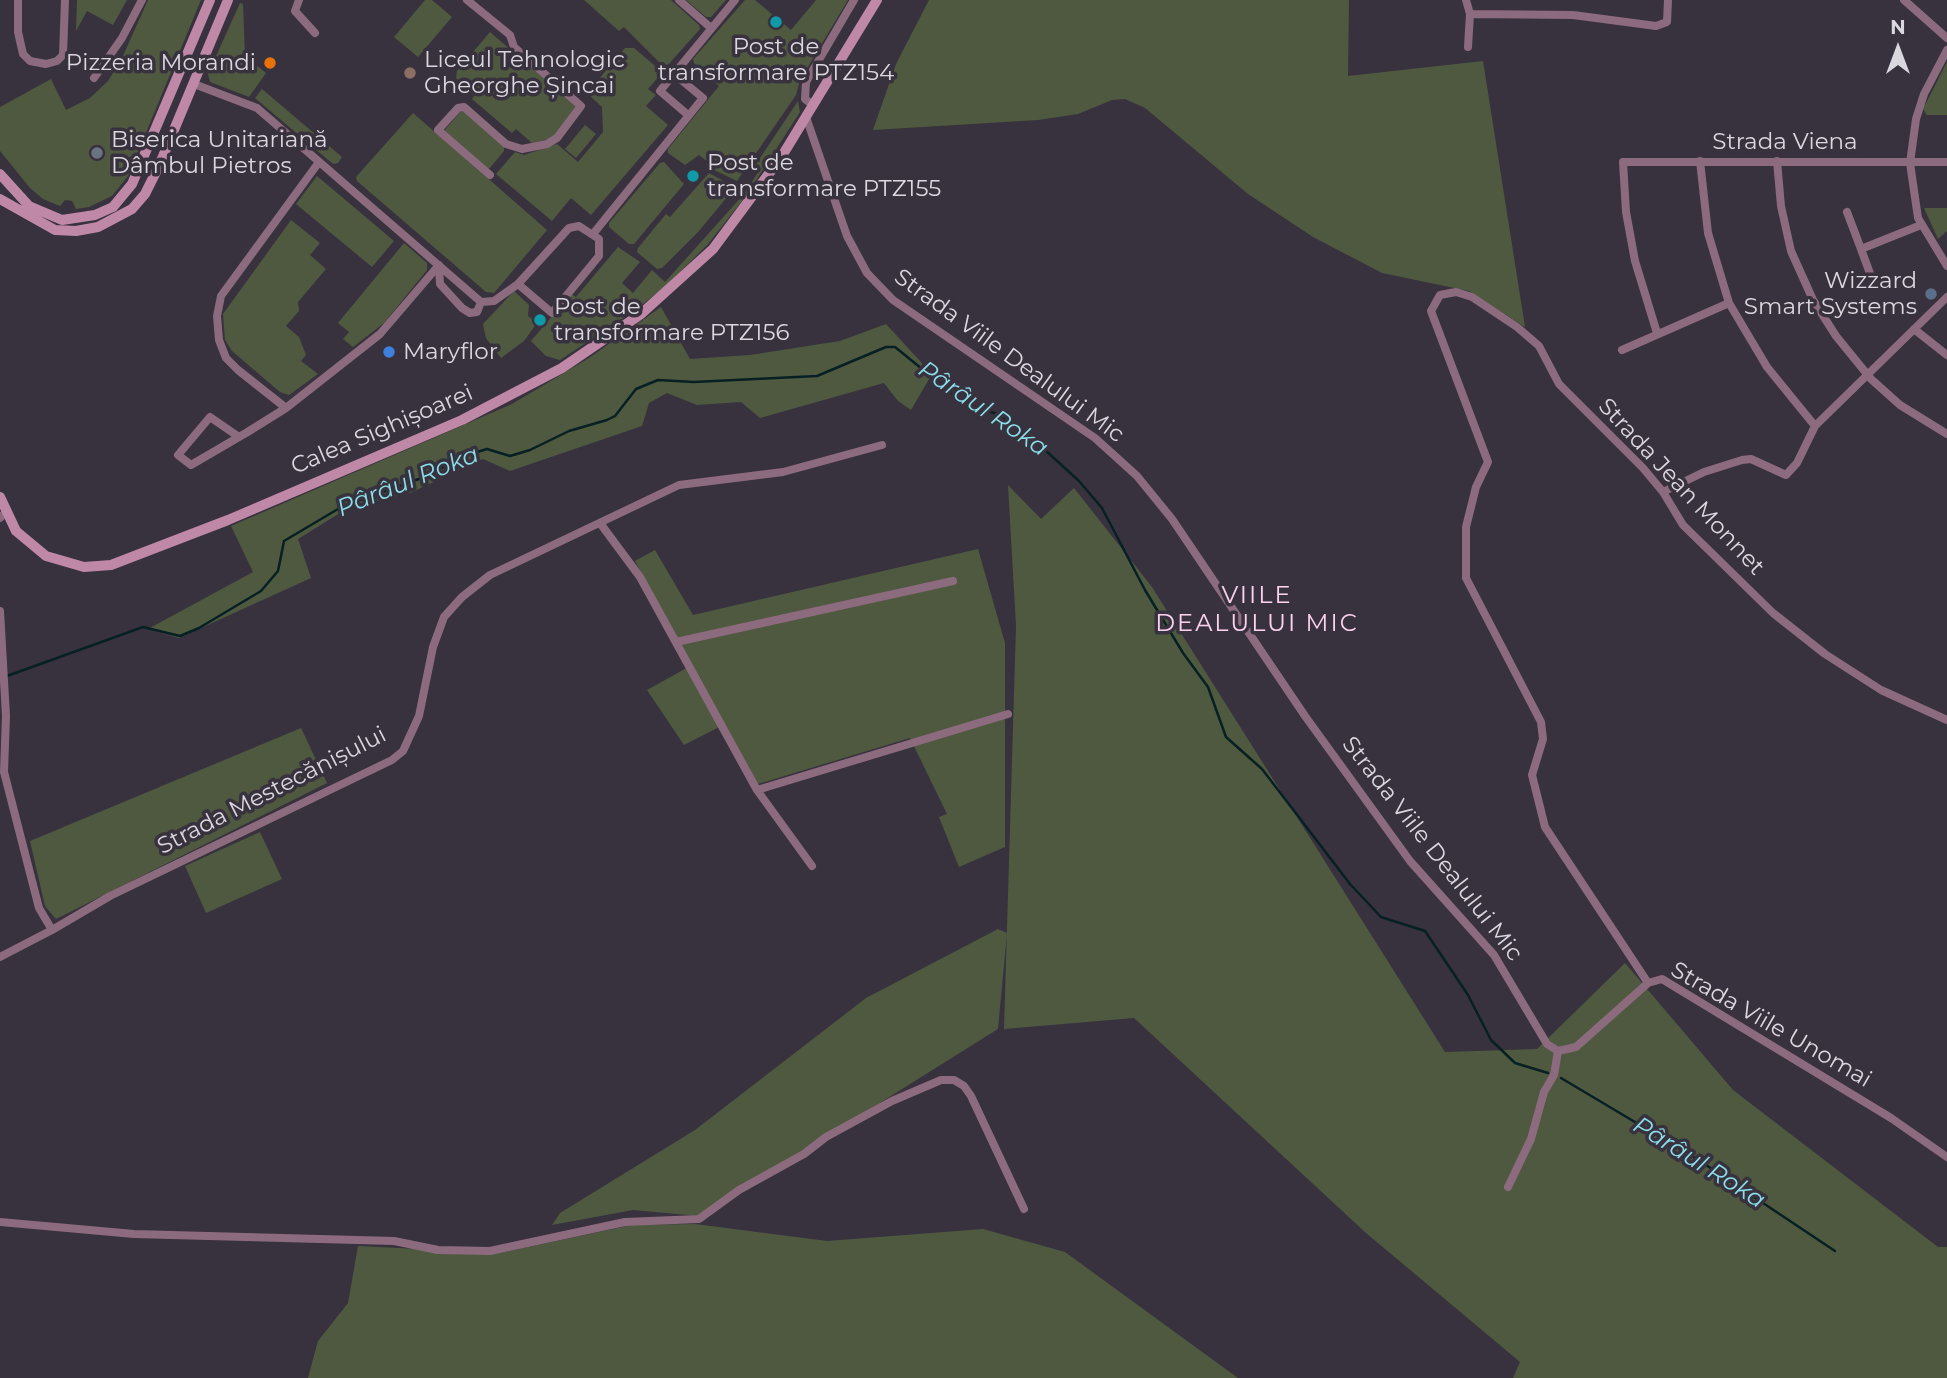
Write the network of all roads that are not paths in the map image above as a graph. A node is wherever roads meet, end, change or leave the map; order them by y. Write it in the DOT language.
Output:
graph roads {
  1 [pos="18,0"];
  2 [pos="65,0"];
  3 [pos="142,0"];
  4 [pos="210,0"];
  5 [pos="228,0"];
  6 [pos="299,0"];
  7 [pos="467,0"];
  8 [pos="678,0"];
  9 [pos="734,0"];
  10 [pos="854,0"];
  11 [pos="877,0"];
  12 [pos="1466,0"];
  13 [pos="1668,0"];
  14 [pos="1903,0"];
  15 [pos="1470,15"];
  16 [pos="711,28"];
  17 [pos="315,33"];
  18 [pos="1947,38"];
  19 [pos="1468,47"];
  20 [pos="1947,50"];
  21 [pos="674,74"];
  22 [pos="94,78"];
  23 [pos="178,78"];
  24 [pos="193,84"];
  25 [pos="813,105"];
  26 [pos="688,116"];
  27 [pos="806,117"];
  28 [pos="1700,161"];
  29 [pos="1777,161"];
  30 [pos="1910,161"];
  31 [pos="319,162"];
  32 [pos="1947,162"];
  33 [pos="0,174"];
  34 [pos="490,175"];
  35 [pos="0,183"];
  36 [pos="13,190"];
  37 [pos="0,199"];
  38 [pos="0,205"];
  39 [pos="18,209"];
  40 [pos="1847,212"];
  41 [pos="1921,225"];
  42 [pos="593,234"];
  43 [pos="1861,249"];
  44 [pos="439,265"];
  45 [pos="1947,266"];
  46 [pos="518,285"];
  47 [pos="1875,288"];
  48 [pos="1440,295"];
  49 [pos="1947,297"];
  50 [pos="481,302"];
  51 [pos="1729,303"];
  52 [pos="1914,329"];
  53 [pos="1657,333"];
  54 [pos="1622,350"];
  55 [pos="1947,355"];
  56 [pos="1868,376"];
  57 [pos="286,408"];
  58 [pos="1815,426"];
  59 [pos="1947,434"];
  60 [pos="239,437"];
  61 [pos="881,445"];
  62 [pos="1663,492"];
  63 [pos="0,498"];
  64 [pos="2,515"];
  65 [pos="600,523"];
  66 [pos="953,581"];
  67 [pos="0,611"];
  68 [pos="0,627"];
  69 [pos="676,642"];
  70 [pos="1008,714"];
  71 [pos="1947,720"];
  72 [pos="757,790"];
  73 [pos="812,866"];
  74 [pos="52,930"];
  75 [pos="0,957"];
  76 [pos="1648,983"];
  77 [pos="1558,1051"];
  78 [pos="1947,1157"];
  79 [pos="1508,1187"];
  80 [pos="1024,1209"];
  81 [pos="0,1222"];
  1 -- 2 [label="street"];
  3 -- 22 [label="street"];
  4 -- 23 [label="main road"];
  5 -- 24 [label="main road"];
  6 -- 17 [label="street"];
  7 -- 34 [label="street"];
  8 -- 16 [label="street"];
  9 -- 16 [label="street"];
  10 -- 25 [label="street"];
  11 -- 25 [label="main road, Calea Sighișoarei"];
  12 -- 15 [label="street"];
  13 -- 15 [label="street"];
  14 -- 18 [label="street"];
  15 -- 19 [label="street"];
  16 -- 21 [label="street"];
  20 -- 30 [label="street"];
  21 -- 26 [label="street"];
  21 -- 26 [label="street"];
  23 -- 24 [label="main road"];
  23 -- 36 [label="main road"];
  24 -- 31 [label="street"];
  24 -- 39 [label="main road"];
  25 -- 27 [label="main road, Calea Sighișoarei"];
  26 -- 42 [label="street"];
  27 -- 64 [label="main road, Calea Sighișoarei"];
  27 -- 77 [label="street, Strada Viile Dealului Mic"];
  28 -- 29 [label="street, Strada Viena"];
  28 -- 51 [label="street"];
  28 -- 53 [label="street, Strada Viena"];
  29 -- 30 [label="street, Strada Viena"];
  29 -- 56 [label="street"];
  30 -- 32 [label="street, Strada Viena"];
  30 -- 41 [label="street"];
  31 -- 44 [label="street"];
  31 -- 57 [label="street"];
  33 -- 36 [label="main road"];
  35 -- 36 [label="main road"];
  37 -- 39 [label="main road"];
  38 -- 39 [label="main road"];
  40 -- 43 [label="street"];
  41 -- 43 [label="street"];
  41 -- 45 [label="street"];
  42 -- 46 [label="street"];
  42 -- 46 [label="street"];
  43 -- 47 [label="street"];
  44 -- 50 [label="street"];
  44 -- 50 [label="street"];
  44 -- 57 [label="street"];
  46 -- 50 [label="street"];
  48 -- 62 [label="street, Strada Jean Monnet"];
  48 -- 76 [label="street, Strada Viile Unomai"];
  49 -- 52 [label="street"];
  51 -- 53 [label="street"];
  51 -- 58 [label="street"];
  52 -- 55 [label="street"];
  52 -- 56 [label="street"];
  53 -- 54 [label="street"];
  56 -- 58 [label="street"];
  56 -- 59 [label="street"];
  57 -- 60 [label="street"];
  58 -- 62 [label="street"];
  60 -- 60 [label="street"];
  61 -- 65 [label="street, Strada Mestecănișului"];
  62 -- 71 [label="street, Strada Jean Monnet"];
  63 -- 64 [label="main road"];
  65 -- 69 [label="street"];
  65 -- 74 [label="street, Strada Mestecănișului"];
  66 -- 69 [label="street"];
  67 -- 68 [label="street"];
  68 -- 74 [label="street"];
  69 -- 72 [label="street"];
  70 -- 72 [label="street"];
  72 -- 73 [label="street"];
  74 -- 75 [label="street, Strada Mestecănișului"];
  76 -- 77 [label="street"];
  76 -- 78 [label="street, Strada Viile Unomai"];
  77 -- 79 [label="street"];
  80 -- 81 [label="street"];
}
